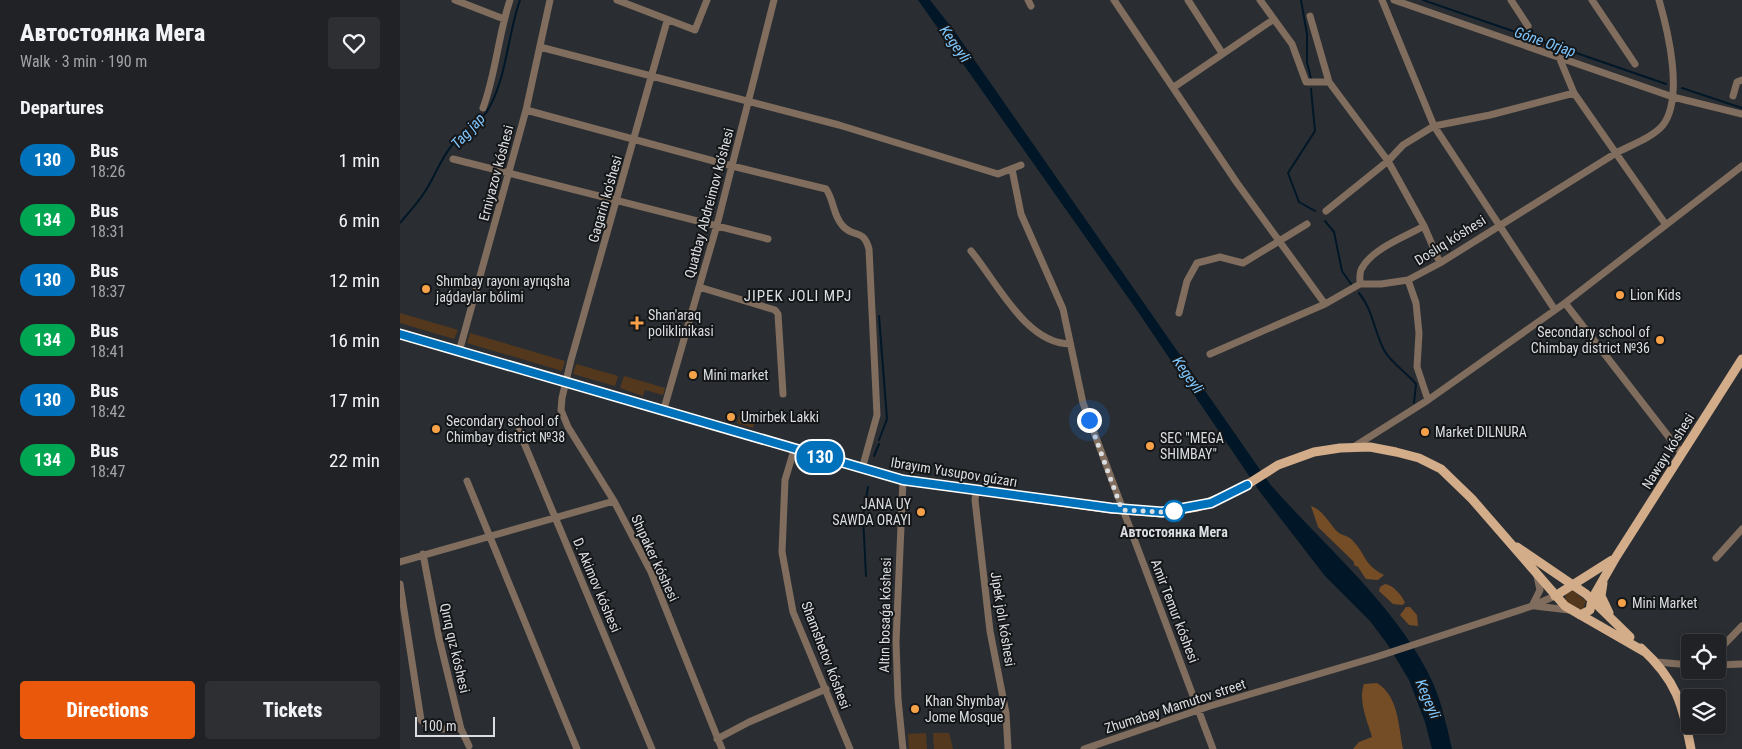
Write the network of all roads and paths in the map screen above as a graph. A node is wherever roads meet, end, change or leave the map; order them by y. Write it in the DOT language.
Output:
graph roads {
  1 [pos="455,0"];
  2 [pos="510,0"];
  3 [pos="550,0"];
  4 [pos="617,0"];
  5 [pos="708,0"];
  6 [pos="774,0"];
  7 [pos="1114,0"];
  8 [pos="1188,0"];
  9 [pos="1260,0"];
  10 [pos="1382,0"];
  11 [pos="1394,0"];
  12 [pos="1511,0"];
  13 [pos="1592,0"];
  14 [pos="1659,0"];
  15 [pos="635,3"];
  16 [pos="1310,16"];
  17 [pos="504,19"];
  18 [pos="1274,19"];
  19 [pos="667,21"];
  20 [pos="1528,26"];
  21 [pos="540,47"];
  22 [pos="1222,53"];
  23 [pos="1559,57"];
  24 [pos="1635,64"];
  25 [pos="652,76"];
  26 [pos="1742,80"];
  27 [pos="1329,82"];
  28 [pos="1174,87"];
  29 [pos="1574,94"];
  30 [pos="1733,96"];
  31 [pos="1673,97"];
  32 [pos="748,102"];
  33 [pos="483,108"];
  34 [pos="526,110"];
  35 [pos="1742,114"];
  36 [pos="1434,126"];
  37 [pos="635,140"];
  38 [pos="1616,153"];
  39 [pos="453,159"];
  40 [pos="1388,161"];
  41 [pos="1021,165"];
  42 [pos="732,166"];
  43 [pos="1742,166"];
  44 [pos="1012,169"];
  45 [pos="509,173"];
  46 [pos="618,200"];
  47 [pos="1326,211"];
  48 [pos="1306,224"];
  49 [pos="717,225"];
  50 [pos="1498,225"];
  51 [pos="1666,225"];
  52 [pos="1424,226"];
  53 [pos="768,239"];
  54 [pos="1279,242"];
  55 [pos="971,251"];
  56 [pos="1440,263"];
  57 [pos="1408,280"];
  58 [pos="1360,284"];
  59 [pos="699,288"];
  60 [pos="1565,303"];
  61 [pos="1325,304"];
  62 [pos="1555,310"];
  63 [pos="1180,313"];
  64 [pos="400,334"];
  65 [pos="1070,344"];
  66 [pos="459,352"];
  67 [pos="1210,354"];
  68 [pos="1742,359"];
  69 [pos="565,384"];
  70 [pos="783,394"];
  71 [pos="1428,400"];
  72 [pos="663,412"];
  73 [pos="519,431"];
  74 [pos="1352,448"];
  75 [pos="794,450"];
  76 [pos="1682,454"];
  77 [pos="862,469"];
  78 [pos="903,480"];
  79 [pos="467,481"];
  80 [pos="976,492"];
  81 [pos="614,501"];
  82 [pos="1122,510"];
  83 [pos="554,518"];
  84 [pos="1742,529"];
  85 [pos="490,536"];
  86 [pos="1509,541"];
  87 [pos="423,554"];
  88 [pos="1616,557"];
  89 [pos="1716,558"];
  90 [pos="400,562"];
  91 [pos="1537,575"];
  92 [pos="1605,576"];
  93 [pos="400,584"];
  94 [pos="1572,586"];
  95 [pos="1555,596"];
  96 [pos="1592,599"];
  97 [pos="1532,606"];
  98 [pos="1577,613"];
  99 [pos="1614,622"];
  100 [pos="1742,626"];
  101 [pos="1726,643"];
  102 [pos="1645,652"];
  103 [pos="1657,662"];
  104 [pos="1681,664"];
  105 [pos="1742,664"];
  106 [pos="1726,665"];
  107 [pos="826,689"];
  108 [pos="1198,710"];
  109 [pos="461,729"];
  110 [pos="718,739"];
  111 [pos="469,746"];
  112 [pos="577,749"];
  113 [pos="652,749"];
  114 [pos="722,749"];
  115 [pos="850,749"];
  116 [pos="903,749"];
  117 [pos="1008,749"];
  118 [pos="1084,749"];
  119 [pos="1213,749"];
  120 [pos="1691,749"];
  1 -- 17 [label="street"];
  2 -- 17 [label="street"];
  3 -- 21 [label="street, Erniyazov kóshesi"];
  4 -- 15 [label="street"];
  5 -- 19 [label="street"];
  6 -- 32 [label="street, Quatbay Abdreimov ko'shesi"];
  7 -- 28 [label="street"];
  8 -- 22 [label="street"];
  9 -- 18 [label="street"];
  10 -- 36 [label="street"];
  11 -- 23 [label="street"];
  12 -- 20 [label="street"];
  13 -- 24 [label="street"];
  14 -- 31 [label="street"];
  15 -- 19 [label="street"];
  16 -- 27 [label="street"];
  17 -- 33 [label="street"];
  18 -- 22 [label="street"];
  18 -- 27 [label="street"];
  19 -- 25 [label="street, Gagarin ko'shesi"];
  21 -- 25 [label="street"];
  21 -- 34 [label="street, Erniyazov kóshesi"];
  22 -- 28 [label="street"];
  23 -- 29 [label="street"];
  23 -- 31 [label="street"];
  25 -- 32 [label="street"];
  25 -- 37 [label="street, Gagarin ko'shesi"];
  26 -- 30 [label="street"];
  27 -- 40 [label="street"];
  28 -- 54 [label="street"];
  29 -- 36 [label="street"];
  29 -- 38 [label="street"];
  31 -- 35 [label="street"];
  31 -- 38 [label="street, Doslıq kóshesi"];
  32 -- 42 [label="street, Quatbay Abdreimov ko'shesi"];
  32 -- 44 [label="street"];
  34 -- 37 [label="street"];
  34 -- 45 [label="street, Erniyazov kóshesi"];
  36 -- 40 [label="street"];
  36 -- 50 [label="street"];
  37 -- 42 [label="street"];
  37 -- 46 [label="street, Gagarin ko'shesi"];
  38 -- 50 [label="street, Doslıq kóshesi"];
  38 -- 51 [label="street"];
  39 -- 45 [label="street"];
  40 -- 47 [label="street"];
  40 -- 52 [label="street"];
  41 -- 44 [label="street"];
  42 -- 49 [label="street, Quatbay Abdreimov ko'shesi"];
  42 -- 77 [label="street"];
  43 -- 51 [label="street"];
  44 -- 65 [label="street, Amir Temur kóshesi"];
  45 -- 46 [label="street"];
  45 -- 66 [label="street, Erniyazov kóshesi"];
  46 -- 49 [label="street"];
  46 -- 69 [label="street, Gagarin ko'shesi"];
  48 -- 54 [label="street"];
  49 -- 53 [label="street"];
  49 -- 59 [label="street, Quatbay Abdreimov ko'shesi"];
  50 -- 56 [label="street, Doslıq kóshesi"];
  50 -- 62 [label="street"];
  51 -- 60 [label="street"];
  52 -- 56 [label="street"];
  52 -- 58 [label="street"];
  54 -- 61 [label="street"];
  54 -- 63 [label="street"];
  55 -- 65 [label="street"];
  56 -- 57 [label="street, Doslıq kóshesi"];
  57 -- 58 [label="street, Doslıq kóshesi"];
  57 -- 71 [label="street"];
  58 -- 61 [label="street, Doslıq kóshesi"];
  59 -- 70 [label="street"];
  59 -- 72 [label="street, Quatbay Abdreimov ko'shesi"];
  60 -- 62 [label="street"];
  60 -- 76 [label="street"];
  61 -- 67 [label="street, Doslıq kóshesi"];
  62 -- 71 [label="street"];
  64 -- 66 [label="main road, Ibrayım Yusupov gúzarı"];
  65 -- 82 [label="street, Amir Temur kóshesi"];
  66 -- 69 [label="main road, Ibrayım Yusupov gúzarı"];
  68 -- 76 [label="main road, Nawayı kóshesi"];
  69 -- 72 [label="main road, Ibrayım Yusupov gúzarı"];
  69 -- 81 [label="street, Shıpaker kóshesi"];
  71 -- 74 [label="street"];
  72 -- 75 [label="main road, Ibrayım Yusupov gúzarı"];
  73 -- 83 [label="street, D. Akimov kóshesi"];
  74 -- 82 [label="main road, Ibrayım Yusupov gúzarı"];
  74 -- 86 [label="main road, Ibrayım Yusupov gúzarı"];
  75 -- 77 [label="main road, Ibrayım Yusupov gúzarı"];
  75 -- 107 [label="street, Shamshetov kóshesi"];
  76 -- 88 [label="main road, Nawayı kóshesi"];
  77 -- 78 [label="main road, Ibrayım Yusupov gúzarı"];
  78 -- 80 [label="main road, Ibrayım Yusupov gúzarı"];
  78 -- 116 [label="street, Altın bosaǵa kóshesi"];
  79 -- 85 [label="street"];
  80 -- 82 [label="main road, Ibrayım Yusupov gúzarı"];
  80 -- 117 [label="street, Jipek jolı kóshesi"];
  81 -- 83 [label="street"];
  81 -- 110 [label="street, Shıpaker kóshesi"];
  82 -- 108 [label="street, Amir Temur kóshesi"];
  83 -- 85 [label="street"];
  83 -- 113 [label="street, D. Akimov kóshesi"];
  84 -- 89 [label="street"];
  85 -- 87 [label="street"];
  85 -- 112 [label="street"];
  86 -- 91 [label="main road"];
  86 -- 94 [label="main road"];
  87 -- 90 [label="street"];
  87 -- 109 [label="street, Qırıq qız kóshesi"];
  88 -- 92 [label="main road, Nawayı kóshesi"];
  88 -- 94 [label="main road"];
  91 -- 95 [label="main road"];
  91 -- 97 [label="street"];
  92 -- 96 [label="main road, Nawayı kóshesi"];
  92 -- 99 [label="main road"];
  93 -- 109 [label="street"];
  94 -- 95 [label="main road"];
  94 -- 96 [label="main road"];
  95 -- 97 [label="street, Zhumabay Mamutov street"];
  95 -- 98 [label="main road"];
  96 -- 98 [label="main road, Nawayı kóshesi"];
  96 -- 99 [label="main road"];
  97 -- 98 [label="street"];
  97 -- 108 [label="street, Zhumabay Mamutov street"];
  98 -- 102 [label="main road"];
  99 -- 102 [label="main road"];
  100 -- 101 [label="street"];
  102 -- 103 [label="main road"];
  103 -- 104 [label="street"];
  103 -- 120 [label="main road"];
  105 -- 106 [label="street"];
  107 -- 110 [label="street"];
  107 -- 115 [label="street, Shamshetov kóshesi"];
  108 -- 118 [label="street, Zhumabay Mamutov street"];
  108 -- 119 [label="street, Amir Temur kóshesi"];
  109 -- 111 [label="street, Qırıq qız kóshesi"];
  110 -- 114 [label="street, Shıpaker kóshesi"];
}
